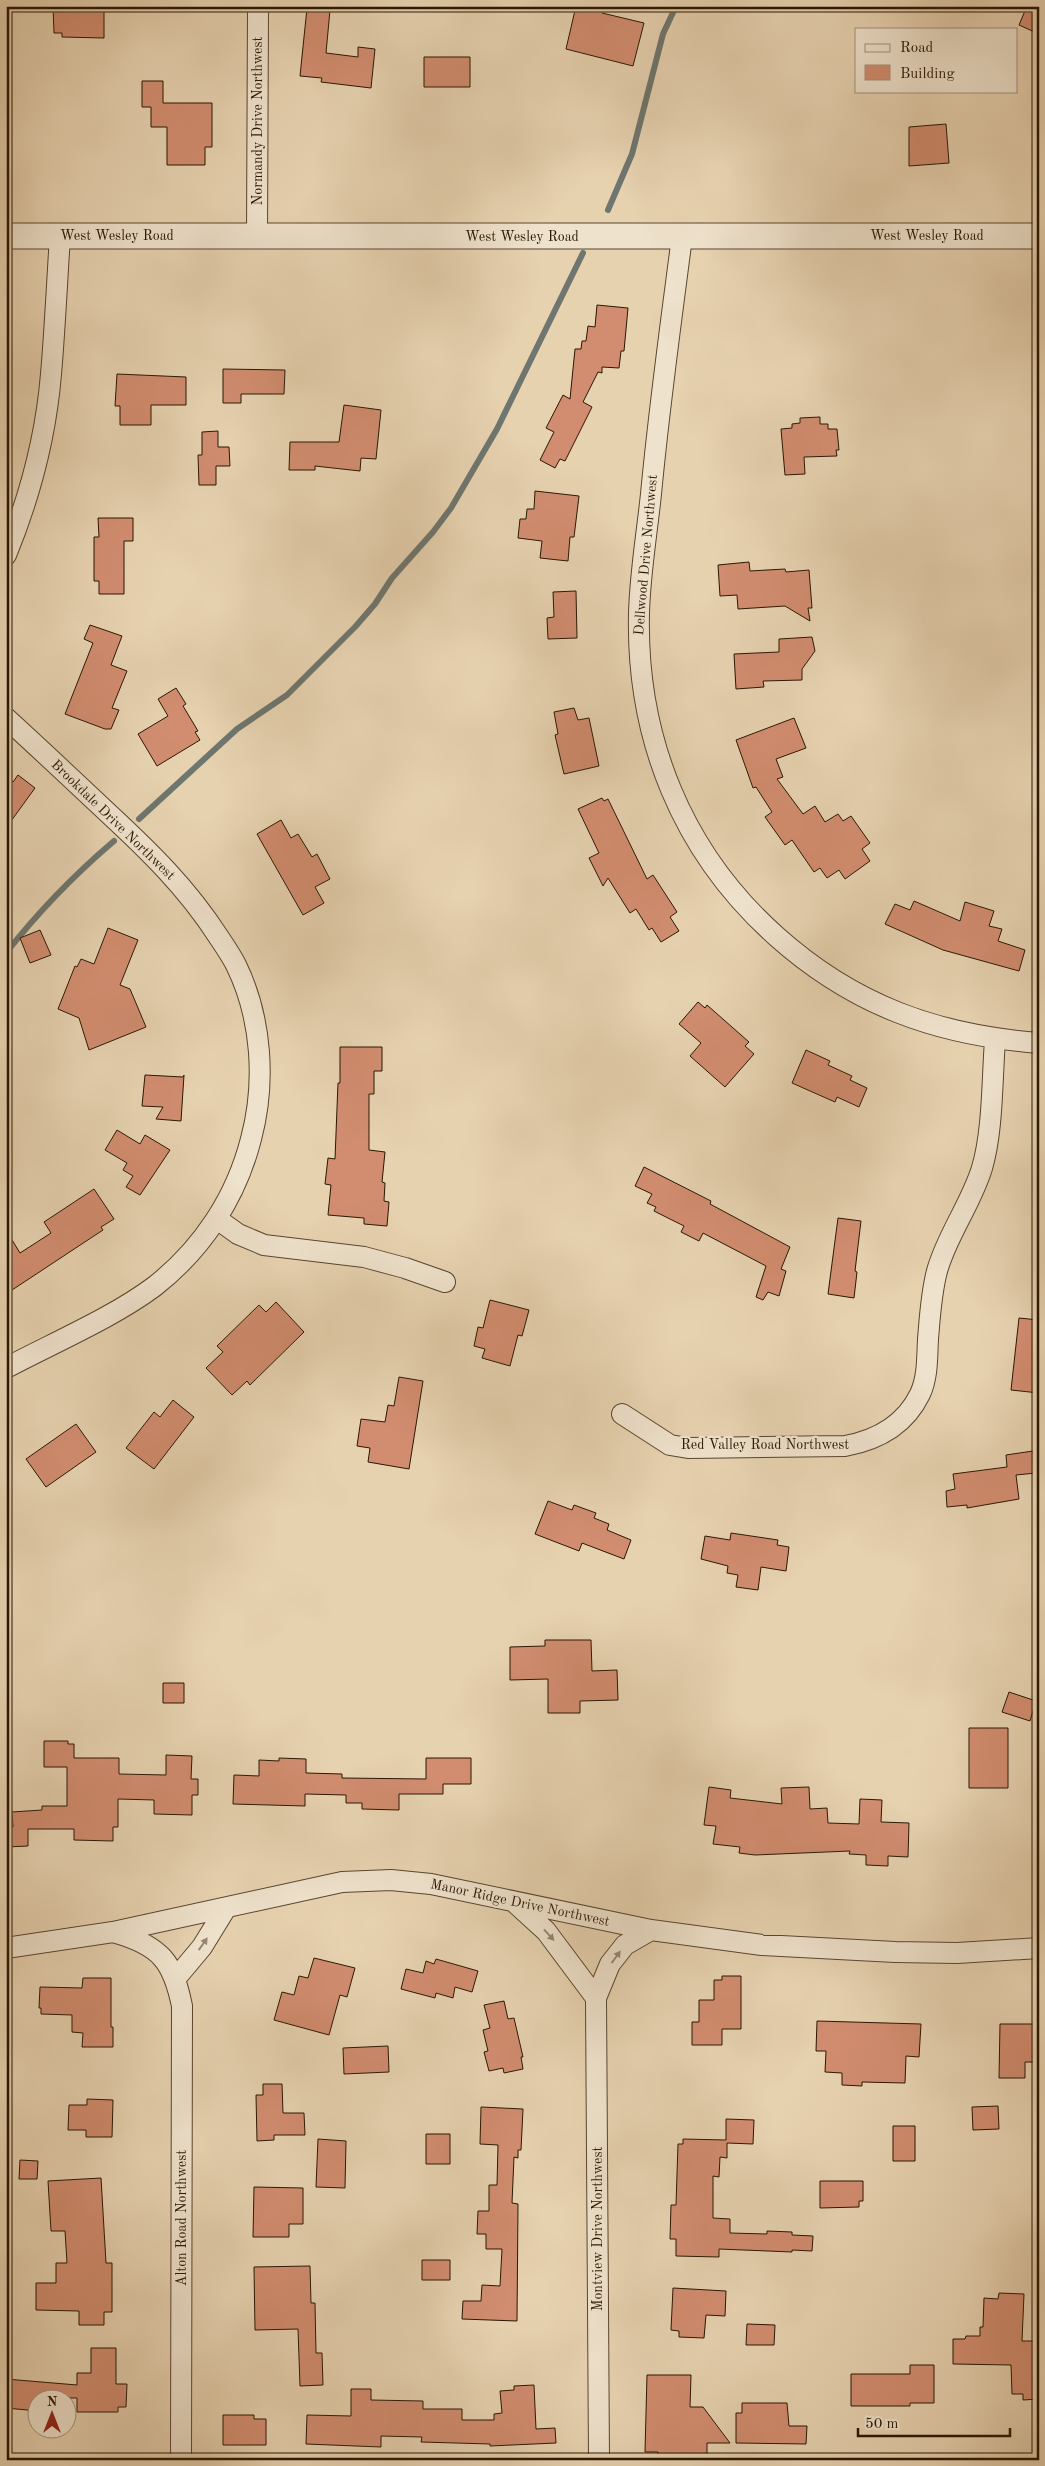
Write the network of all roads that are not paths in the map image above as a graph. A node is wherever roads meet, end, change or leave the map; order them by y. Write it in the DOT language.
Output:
graph roads {
  1 [pos="258,6"];
  2 [pos="6,236"];
  3 [pos="60,236"];
  4 [pos="1039,236"];
  5 [pos="257,237"];
  6 [pos="682,237"];
  7 [pos="6,555"];
  8 [pos="6,718"];
  9 [pos="995,1040"];
  10 [pos="1039,1043"];
  11 [pos="217,1219"];
  12 [pos="446,1282"];
  13 [pos="6,1368"];
  14 [pos="622,1414"];
  15 [pos="514,1901"];
  16 [pos="226,1908"];
  17 [pos="651,1930"];
  18 [pos="113,1932"];
  19 [pos="6,1948"];
  20 [pos="1039,1948"];
  21 [pos="176,1978"];
  22 [pos="596,1998"];
  23 [pos="181,2460"];
  24 [pos="599,2460"];
  1 -- 5 [label="street, Normandy Drive Northwest"];
  2 -- 3 [label="street, West Wesley Road"];
  3 -- 5 [label="street, West Wesley Road"];
  3 -- 7 [label="street"];
  4 -- 6 [label="street, West Wesley Road"];
  5 -- 6 [label="street, West Wesley Road"];
  6 -- 9 [label="street, Dellwood Drive Northwest"];
  8 -- 11 [label="street, Brookdale Drive Northwest"];
  9 -- 10 [label="street, Dellwood Drive Northwest"];
  9 -- 14 [label="street, Red Valley Road Northwest"];
  11 -- 12 [label="street"];
  11 -- 13 [label="street, Brookdale Drive Northwest"];
  15 -- 16 [label="street, Manor Ridge Drive Northwest"];
  15 -- 17 [label="street, Manor Ridge Drive Northwest"];
  15 -- 22 [label="street, one-way"];
  16 -- 18 [label="street, Manor Ridge Drive Northwest"];
  21 -- 16 [label="street, one-way"];
  17 -- 20 [label="street, Manor Ridge Drive Northwest"];
  22 -- 17 [label="street, Montview Drive Northwest, one-way"];
  18 -- 19 [label="street, Manor Ridge Drive Northwest"];
  18 -- 21 [label="street, Alton Road Northwest"];
  21 -- 23 [label="street, Alton Road Northwest"];
  22 -- 24 [label="street, Montview Drive Northwest"];
}
